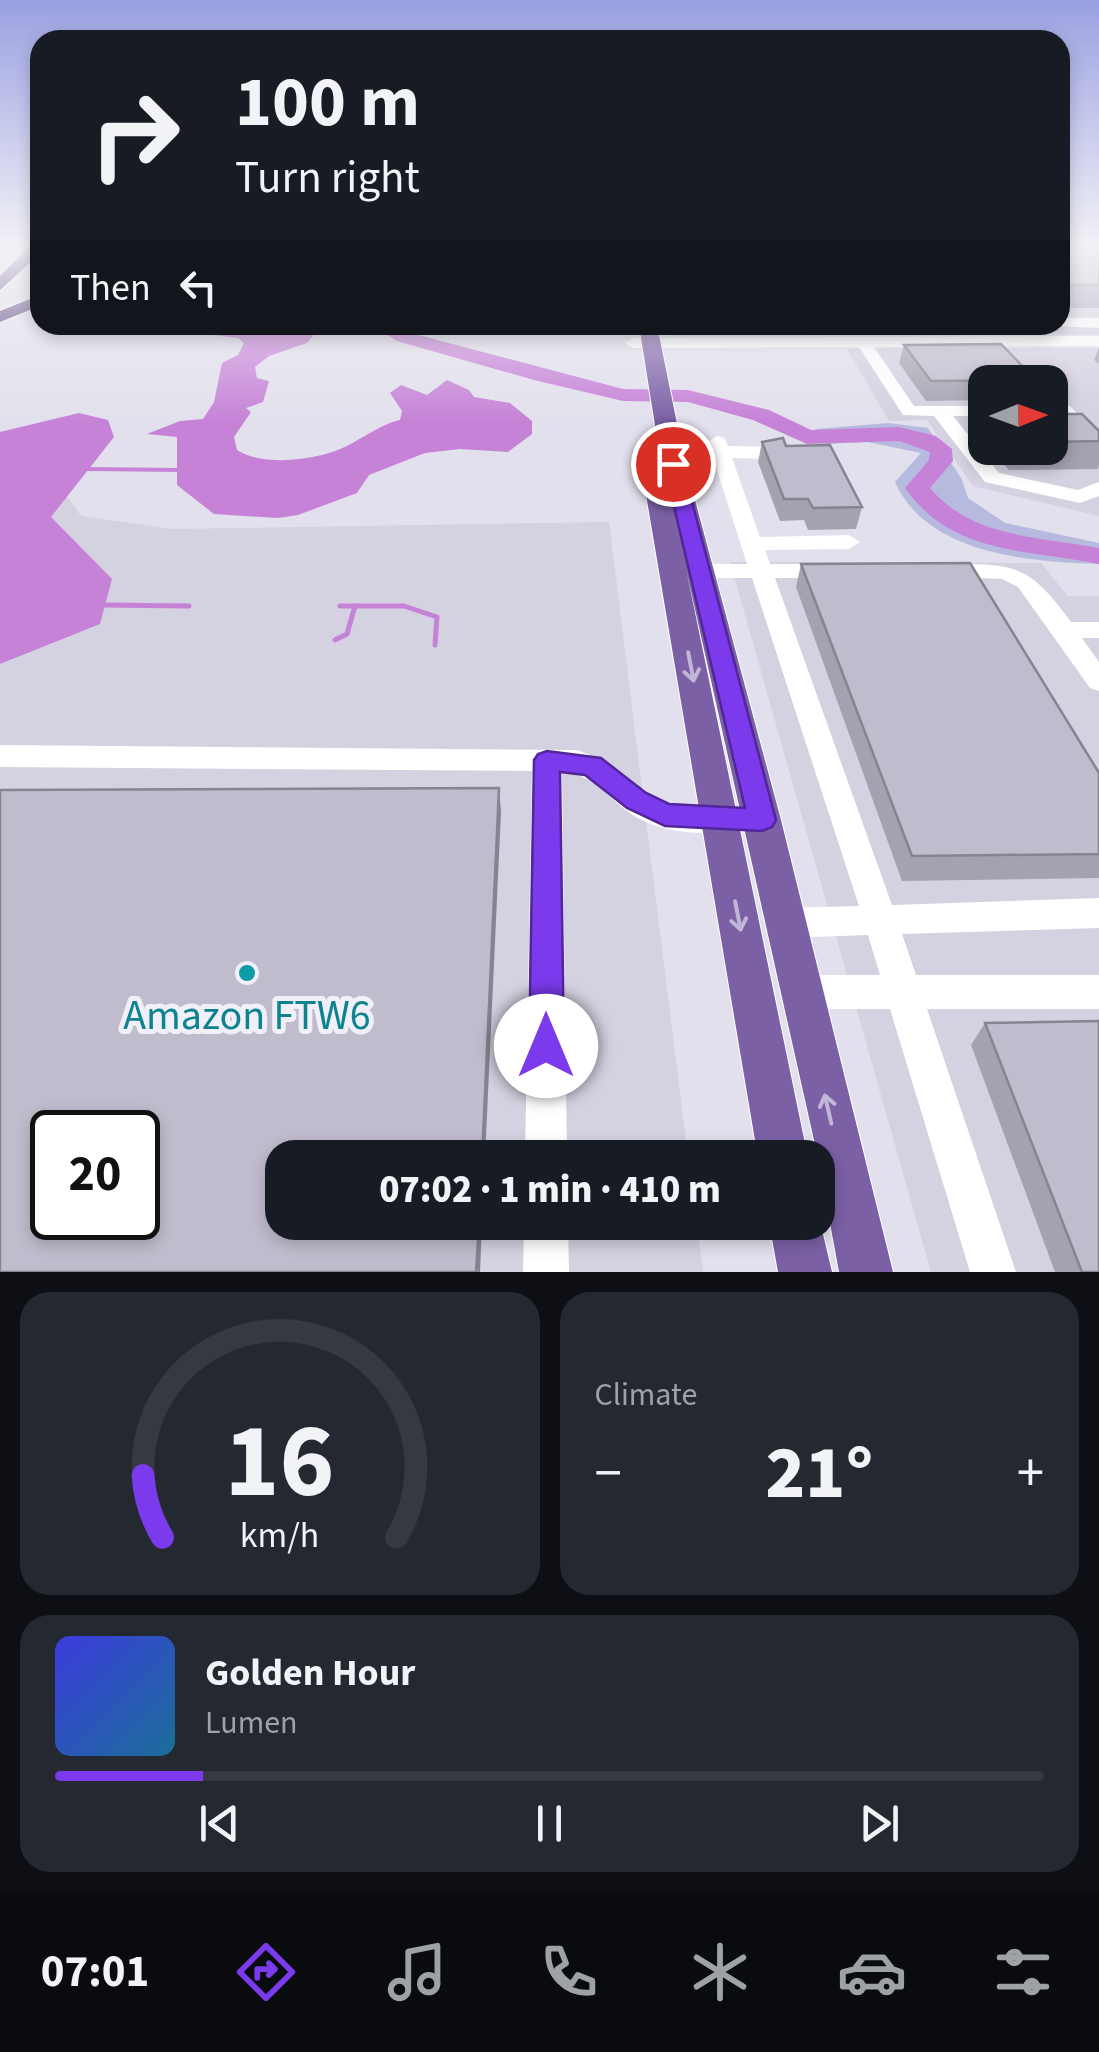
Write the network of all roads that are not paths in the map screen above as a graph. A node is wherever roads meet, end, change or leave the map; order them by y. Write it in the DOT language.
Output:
graph roads {
  1 [pos="30,304"];
  2 [pos="0,316"];
  3 [pos="1070,323"];
  4 [pos="1099,323"];
  5 [pos="30,324"];
  6 [pos="0,334"];
  7 [pos="641,335"];
  8 [pos="795,335"];
  9 [pos="992,335"];
  10 [pos="1042,335"];
  11 [pos="1099,341"];
  12 [pos="999,342"];
  13 [pos="1049,342"];
  14 [pos="864,343"];
  15 [pos="1012,356"];
  16 [pos="939,411"];
  17 [pos="968,411"];
  18 [pos="1068,419"];
  19 [pos="1068,429"];
  20 [pos="1081,429"];
  21 [pos="954,431"];
  22 [pos="968,431"];
  23 [pos="1099,448"];
  24 [pos="771,452"];
  25 [pos="1099,488"];
  26 [pos="849,542"];
  27 [pos="756,557"];
  28 [pos="686,571"];
  29 [pos="854,571"];
  30 [pos="909,571"];
  31 [pos="1064,630"];
  32 [pos="1099,630"];
  33 [pos="1099,682"];
  34 [pos="0,756"];
  35 [pos="547,760"];
  36 [pos="741,820"];
  37 [pos="1099,913"];
  38 [pos="880,919"];
  39 [pos="785,923"];
  40 [pos="902,990"];
  41 [pos="800,992"];
  42 [pos="1099,992"];
  43 [pos="546,1140"];
  44 [pos="781,1140"];
  45 [pos="546,1240"];
  46 [pos="799,1240"];
  47 [pos="546,1272"];
  48 [pos="805,1272"];
  49 [pos="866,1272"];
  50 [pos="993,1272"];
  1 -- 2 [label="highway"];
  3 -- 4 [label="street"];
  5 -- 6 [label="highway"];
  7 -- 28 [label="main road"];
  8 -- 14 [label="street"];
  9 -- 12 [label="street"];
  10 -- 13 [label="street"];
  11 -- 13 [label="street"];
  12 -- 13 [label="street"];
  12 -- 14 [label="street"];
  12 -- 15 [label="street"];
  14 -- 16 [label="street"];
  16 -- 17 [label="street"];
  16 -- 21 [label="street"];
  18 -- 20 [label="street"];
  19 -- 20 [label="street"];
  20 -- 23 [label="street"];
  21 -- 22 [label="street"];
  21 -- 25 [label="street"];
  24 -- 27 [label="street"];
  26 -- 27 [label="street"];
  27 -- 28 [label="street"];
  27 -- 29 [label="street"];
  27 -- 38 [label="street"];
  28 -- 36 [label="main road"];
  30 -- 31 [label="street"];
  31 -- 32 [label="street"];
  31 -- 33 [label="street"];
  34 -- 35 [label="street"];
  35 -- 36 [label="street"];
  35 -- 43 [label="street"];
  36 -- 39 [label="main road"];
  36 -- 44 [label="main road, one-way"];
  37 -- 38 [label="street"];
  38 -- 39 [label="street"];
  38 -- 40 [label="street"];
  39 -- 41 [label="main road"];
  40 -- 41 [label="street"];
  40 -- 42 [label="street"];
  40 -- 50 [label="street"];
  49 -- 41 [label="main road, one-way"];
  45 -- 47 [label="street"];
  46 -- 48 [label="main road"];
}
